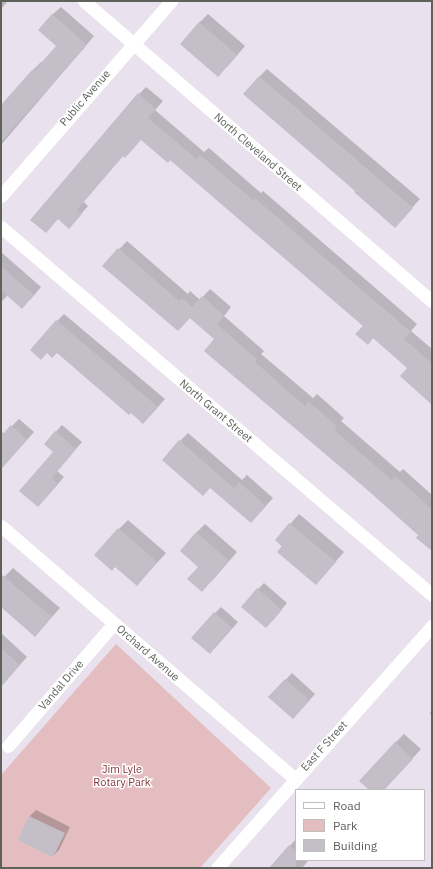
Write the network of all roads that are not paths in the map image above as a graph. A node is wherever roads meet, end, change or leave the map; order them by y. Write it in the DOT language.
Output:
graph roads {
  1 [pos="84,1"];
  2 [pos="171,1"];
  3 [pos="133,44"];
  4 [pos="1,196"];
  5 [pos="1,227"];
  6 [pos="432,301"];
  7 [pos="1,526"];
  8 [pos="432,595"];
  9 [pos="114,623"];
  10 [pos="432,626"];
  11 [pos="8,746"];
  12 [pos="295,779"];
  13 [pos="217,868"];
  1 -- 3 [label="street, North Cleveland Street"];
  2 -- 3 [label="street, Public Avenue"];
  3 -- 4 [label="street, Public Avenue"];
  3 -- 6 [label="street, North Cleveland Street"];
  5 -- 8 [label="street, North Grant Street"];
  7 -- 9 [label="street, Orchard Avenue"];
  9 -- 11 [label="street, Vandal Drive"];
  9 -- 12 [label="street, Orchard Avenue"];
  10 -- 12 [label="street, East F Street"];
  12 -- 13 [label="street, East F Street"];
}
